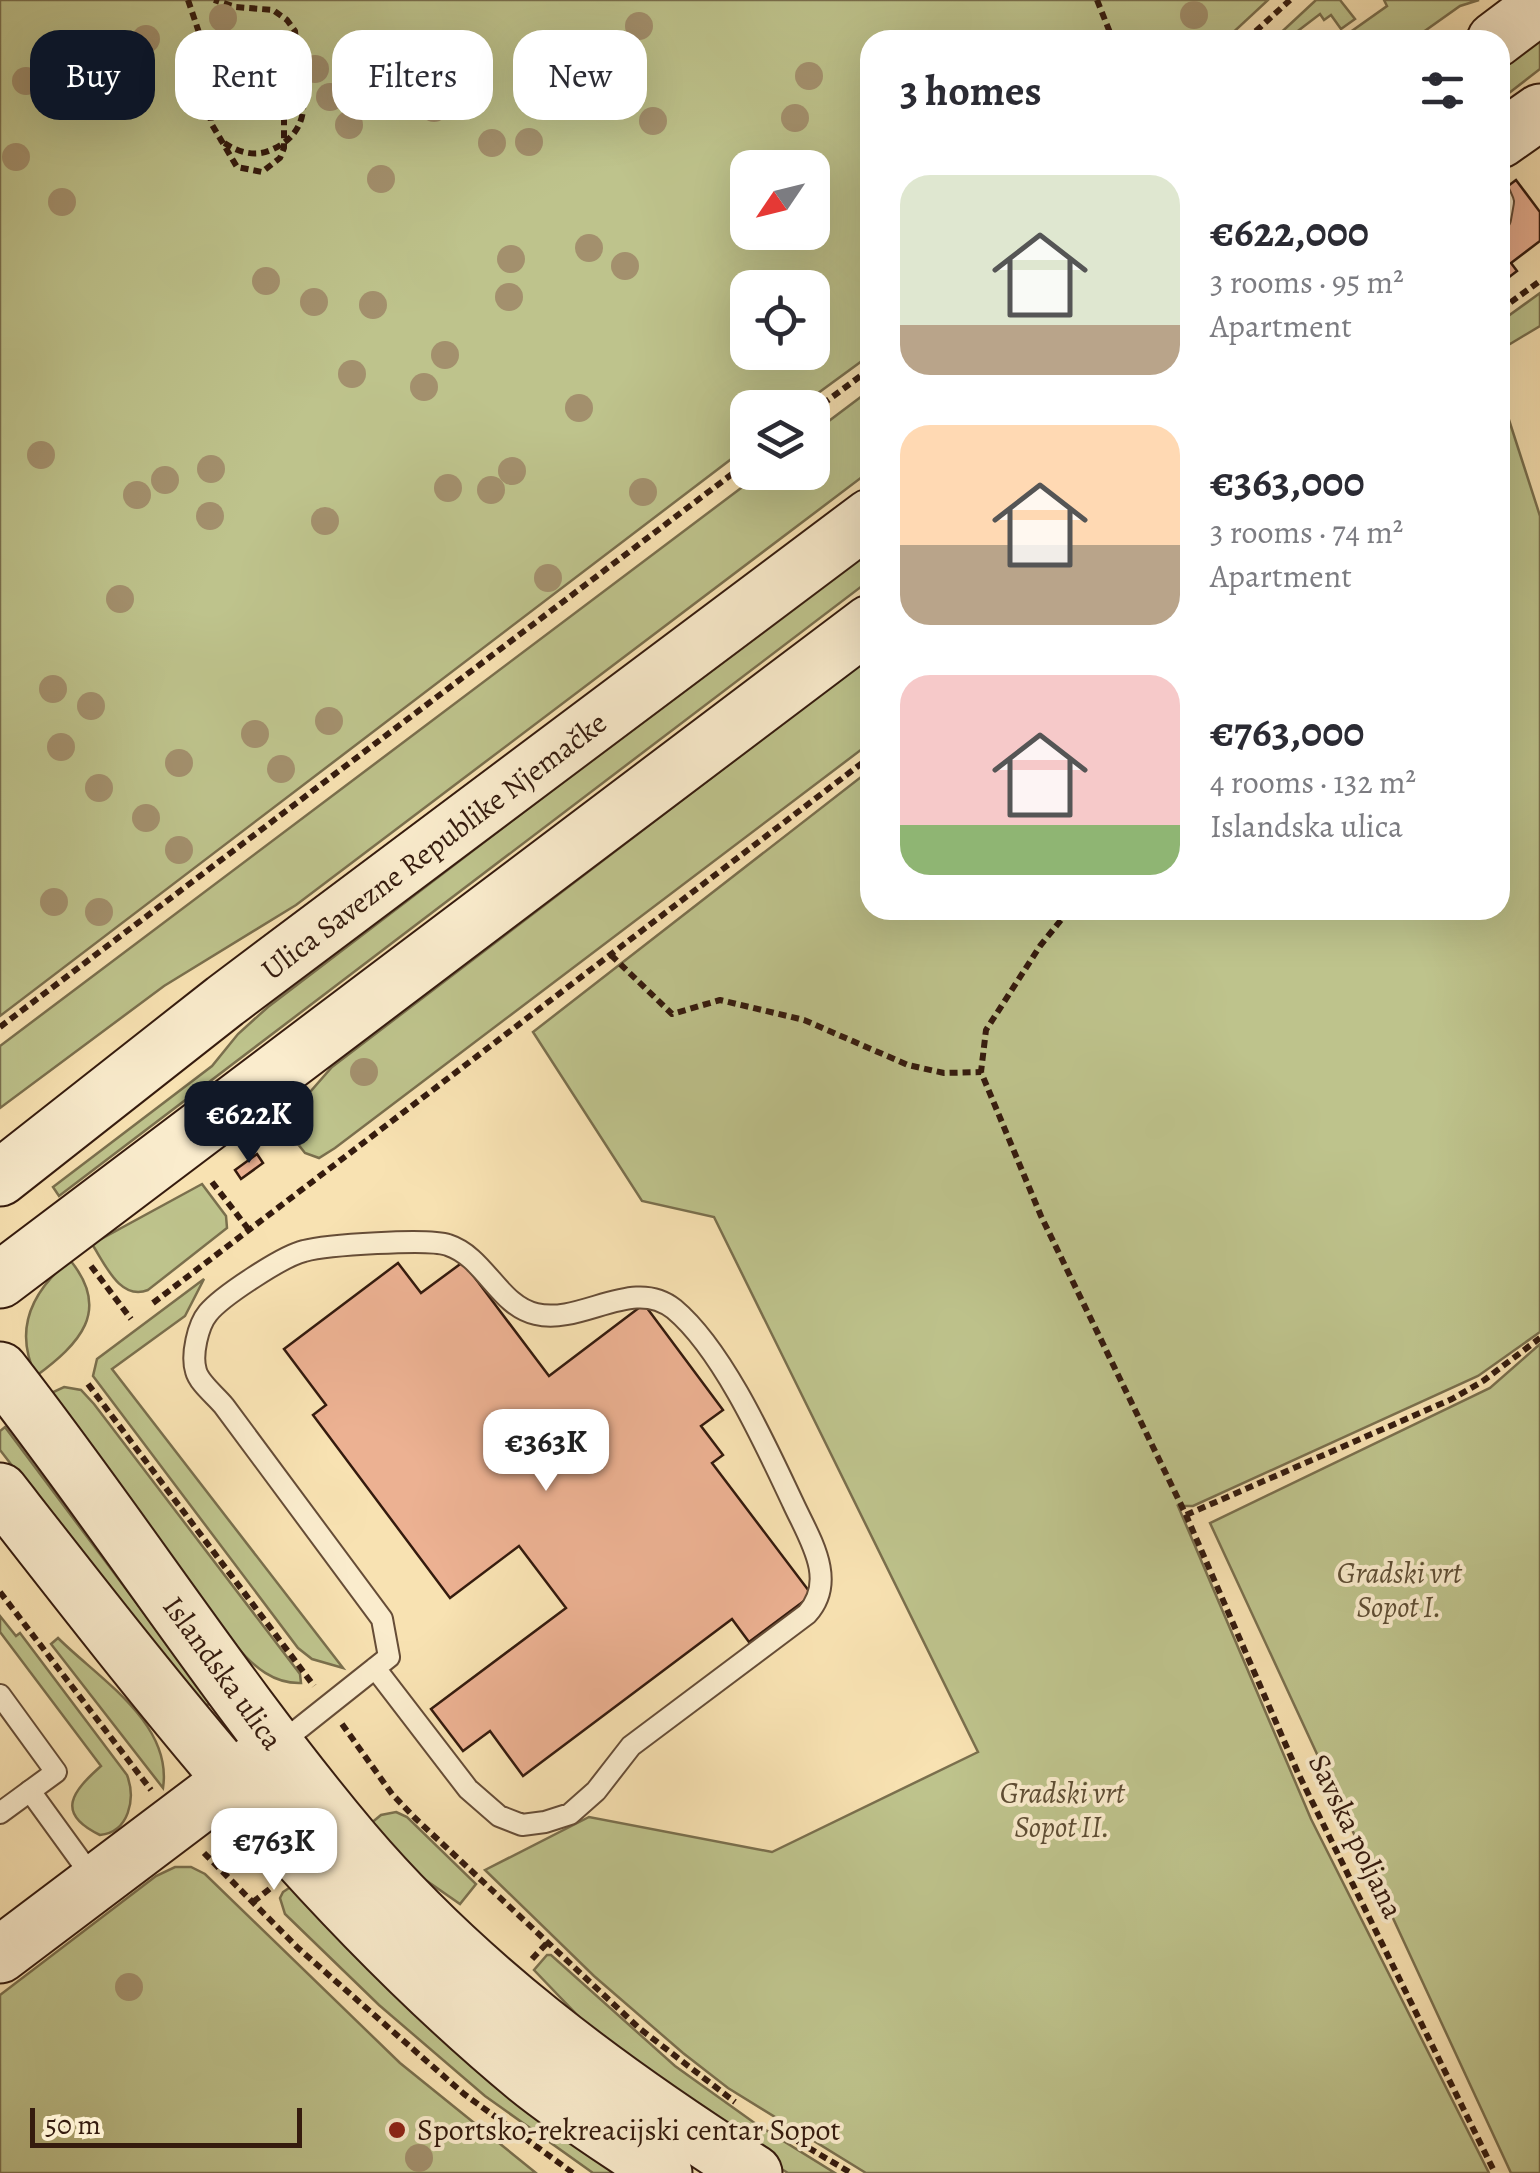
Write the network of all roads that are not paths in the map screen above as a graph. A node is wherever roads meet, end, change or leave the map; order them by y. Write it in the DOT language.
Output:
graph roads {
  1 [pos="1540,6"];
  2 [pos="1508,30"];
  3 [pos="1540,112"];
  4 [pos="1510,133"];
  5 [pos="860,526"];
  6 [pos="860,631"];
  7 [pos="0,1178"];
  8 [pos="0,1280"];
  9 [pos="0,1370"];
  10 [pos="0,1490"];
  11 [pos="375,1668"];
  12 [pos="0,1695"];
  13 [pos="276,1747"];
  14 [pos="233,1780"];
  15 [pos="30,1790"];
  16 [pos="0,1812"];
  17 [pos="96,1882"];
  18 [pos="0,1954"];
  19 [pos="761,2148"];
  20 [pos="664,2173"];
  1 -- 2 [label="street"];
  3 -- 4 [label="street"];
  5 -- 7 [label="street, Ulica Savezne Republike Njemačke"];
  6 -- 8 [label="street"];
  9 -- 13 [label="street, Islandska ulica"];
  10 -- 14 [label="street, Islandska ulica"];
  11 -- 11 [label="lane"];
  11 -- 13 [label="lane"];
  12 -- 15 [label="lane"];
  13 -- 14 [label="street"];
  13 -- 19 [label="street, Islandska ulica"];
  14 -- 17 [label="street"];
  14 -- 20 [label="street, Islandska ulica"];
  15 -- 16 [label="lane"];
  15 -- 17 [label="lane"];
  17 -- 18 [label="street"];
}
